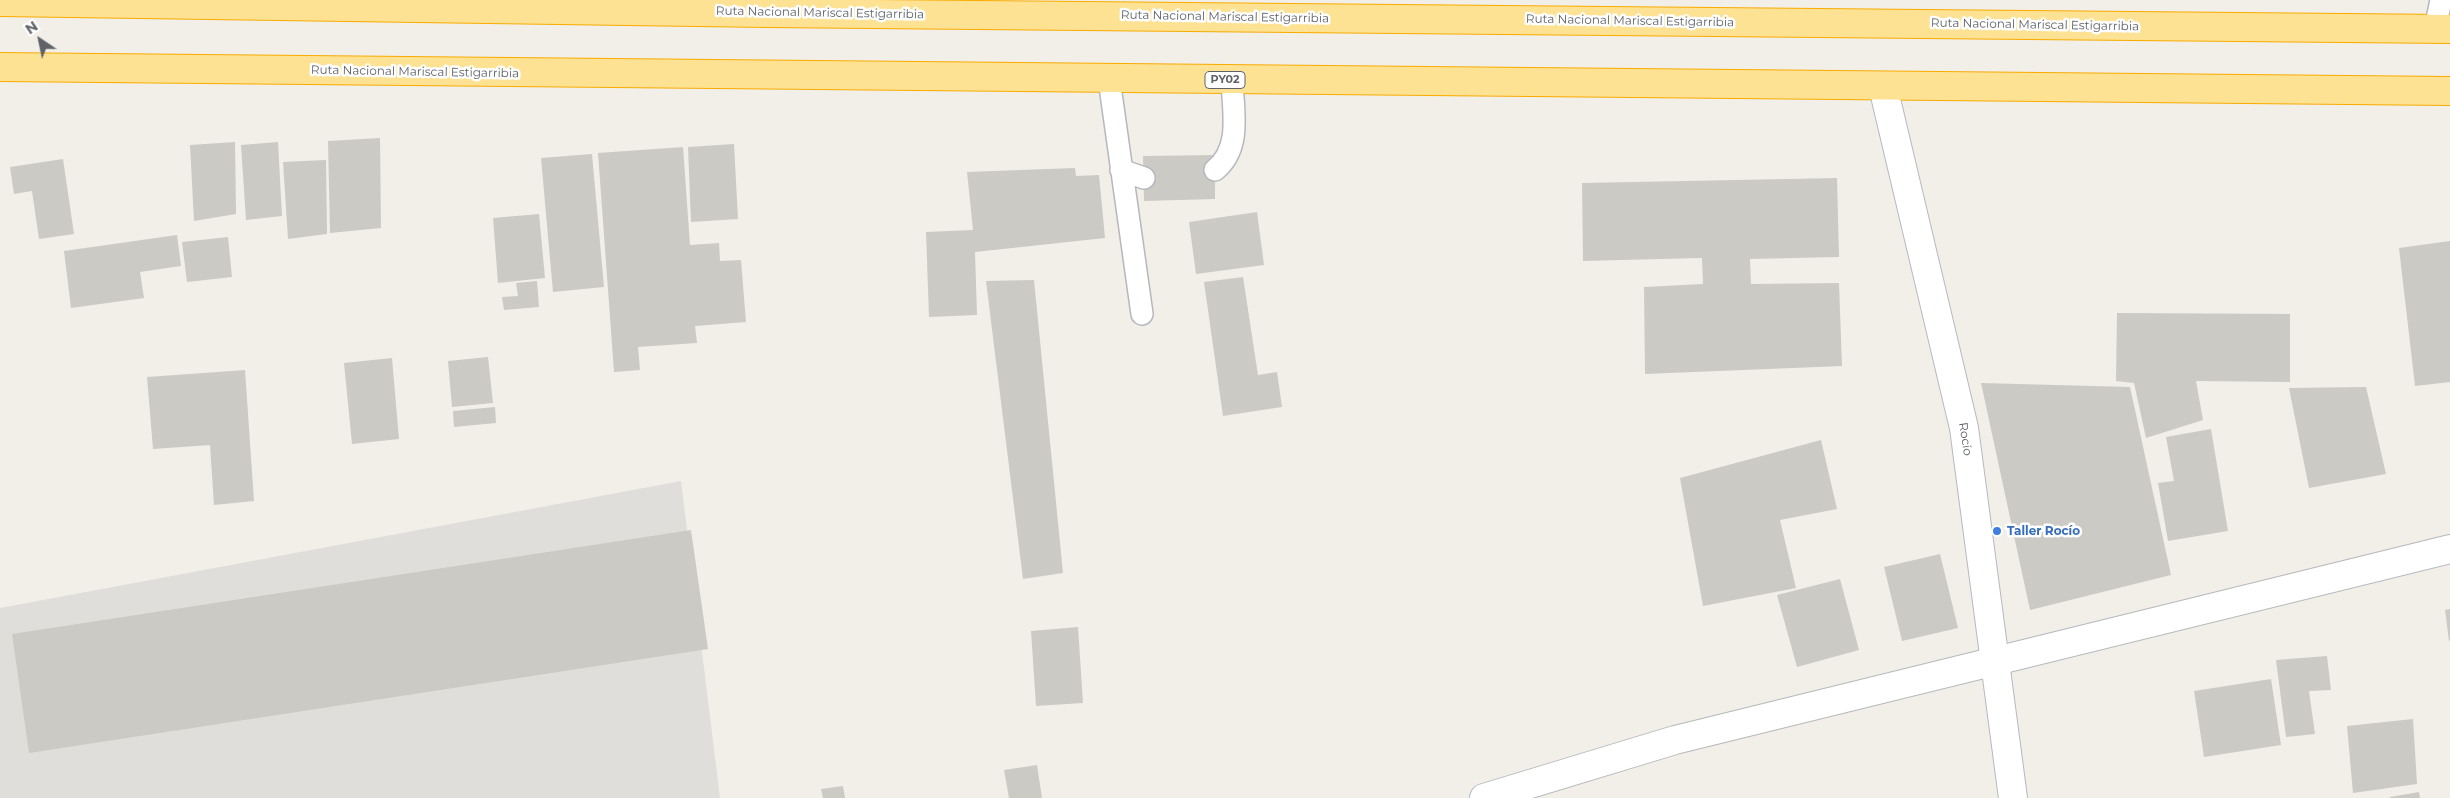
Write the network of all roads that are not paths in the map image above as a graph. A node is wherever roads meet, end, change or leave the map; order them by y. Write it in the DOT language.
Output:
graph roads {
  1 [pos="2441,0"];
  2 [pos="0,2"];
  3 [pos="767,6"];
  4 [pos="1037,8"];
  5 [pos="2442,29"];
  6 [pos="0,67"];
  7 [pos="1109,79"];
  8 [pos="1232,80"];
  9 [pos="1883,87"];
  10 [pos="2450,91"];
  11 [pos="1121,170"];
  12 [pos="1215,170"];
  13 [pos="1144,178"];
  14 [pos="1142,314"];
  15 [pos="2450,549"];
  16 [pos="1995,661"];
  17 [pos="1484,798"];
  18 [pos="2013,798"];
  1 -- 5 [label="lane"];
  2 -- 3 [label="highway, Ruta Nacional Mariscal Estigarribia"];
  3 -- 4 [label="highway, Ruta Nacional Mariscal Estigarribia"];
  4 -- 5 [label="highway, Ruta Nacional Mariscal Estigarribia"];
  6 -- 7 [label="highway, Ruta Nacional Mariscal Estigarribia / PY02"];
  7 -- 8 [label="highway, Ruta Nacional Mariscal Estigarribia / PY02"];
  7 -- 11 [label="lane"];
  8 -- 9 [label="highway, Ruta Nacional Mariscal Estigarribia / PY02"];
  8 -- 12 [label="lane"];
  9 -- 10 [label="highway, Ruta Nacional Mariscal Estigarribia / PY02"];
  9 -- 16 [label="street, Rocío"];
  11 -- 13 [label="lane"];
  11 -- 14 [label="lane"];
  15 -- 16 [label="street"];
  16 -- 17 [label="street"];
  16 -- 18 [label="street, Rocío"];
}
